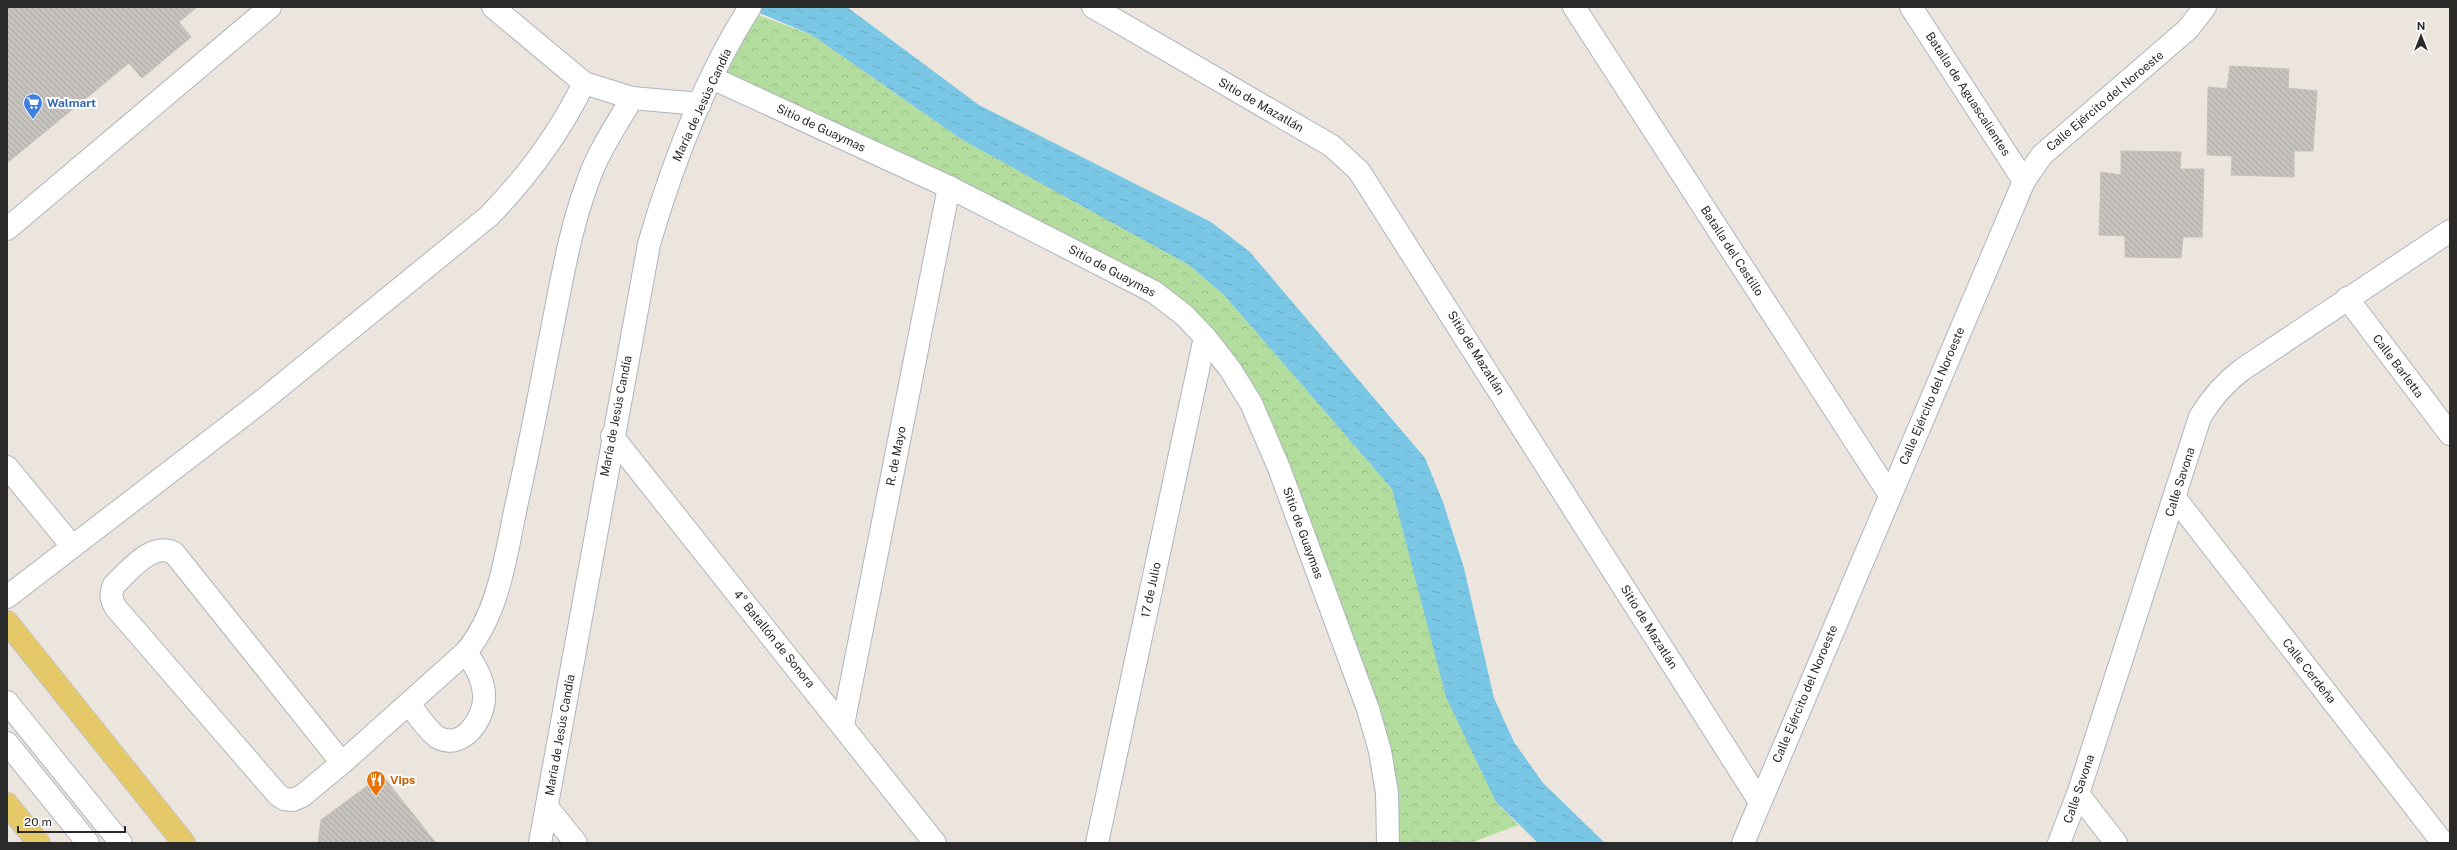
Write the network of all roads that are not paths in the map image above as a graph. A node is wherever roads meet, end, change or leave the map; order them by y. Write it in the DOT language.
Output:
graph roads {
  1 [pos="270,7"];
  2 [pos="493,7"];
  3 [pos="1093,7"];
  4 [pos="1574,7"];
  5 [pos="1911,7"];
  6 [pos="2205,7"];
  7 [pos="749,9"];
  8 [pos="712,78"];
  9 [pos="584,84"];
  10 [pos="632,98"];
  11 [pos="700,104"];
  12 [pos="2024,181"];
  13 [pos="949,187"];
  14 [pos="7,229"];
  15 [pos="2450,232"];
  16 [pos="2347,298"];
  17 [pos="1205,337"];
  18 [pos="2450,434"];
  19 [pos="612,436"];
  20 [pos="7,467"];
  21 [pos="1890,494"];
  22 [pos="2175,498"];
  23 [pos="72,546"];
  24 [pos="7,597"];
  25 [pos="7,622"];
  26 [pos="466,652"];
  27 [pos="7,702"];
  28 [pos="409,704"];
  29 [pos="844,725"];
  30 [pos="7,743"];
  31 [pos="342,763"];
  32 [pos="2078,794"];
  33 [pos="1760,802"];
  34 [pos="7,804"];
  35 [pos="547,806"];
  36 [pos="39,843"];
  37 [pos="88,843"];
  38 [pos="121,843"];
  39 [pos="184,843"];
  40 [pos="540,843"];
  41 [pos="576,843"];
  42 [pos="935,843"];
  43 [pos="1097,843"];
  44 [pos="1388,843"];
  45 [pos="1743,843"];
  46 [pos="2059,843"];
  47 [pos="2116,843"];
  48 [pos="2443,843"];
  1 -- 14 [label="street"];
  2 -- 9 [label="street"];
  3 -- 33 [label="street, Sitio de Mazatlán"];
  4 -- 21 [label="street, Batalla del Castillo"];
  5 -- 12 [label="street, Batalla de Aguascalientes"];
  6 -- 12 [label="street, Calle Ejército del Noroeste"];
  7 -- 8 [label="street, María de Jesús Candía"];
  8 -- 11 [label="street, María de Jesús Candía"];
  8 -- 13 [label="street, Sitio de Guaymas"];
  9 -- 10 [label="street"];
  9 -- 23 [label="street"];
  10 -- 11 [label="street"];
  10 -- 26 [label="street"];
  11 -- 19 [label="street, María de Jesús Candía"];
  12 -- 21 [label="street, Calle Ejército del Noroeste"];
  13 -- 17 [label="street, Sitio de Guaymas"];
  13 -- 29 [label="street, R. de Mayo"];
  15 -- 16 [label="street, Calle Savona"];
  16 -- 18 [label="street, Calle Barletta"];
  16 -- 22 [label="street, Calle Savona"];
  17 -- 43 [label="street, 17 de Julio"];
  17 -- 44 [label="street, Sitio de Guaymas"];
  19 -- 29 [label="street, 4° Batallón de Sonora"];
  19 -- 35 [label="street, María de Jesús Candía"];
  20 -- 23 [label="street"];
  21 -- 33 [label="street, Calle Ejército del Noroeste"];
  22 -- 32 [label="street, Calle Savona"];
  22 -- 48 [label="street, Calle Cerdeña"];
  23 -- 24 [label="street"];
  25 -- 39 [label="main road"];
  26 -- 28 [label="street"];
  26 -- 28 [label="street"];
  27 -- 38 [label="street"];
  28 -- 31 [label="street"];
  29 -- 42 [label="street, 4° Batallón de Sonora"];
  30 -- 37 [label="street"];
  31 -- 31 [label="street"];
  32 -- 46 [label="street, Calle Savona"];
  32 -- 47 [label="street"];
  33 -- 45 [label="street, Calle Ejército del Noroeste"];
  34 -- 36 [label="main road"];
  35 -- 40 [label="street, María de Jesús Candía"];
  35 -- 41 [label="street"];
}
